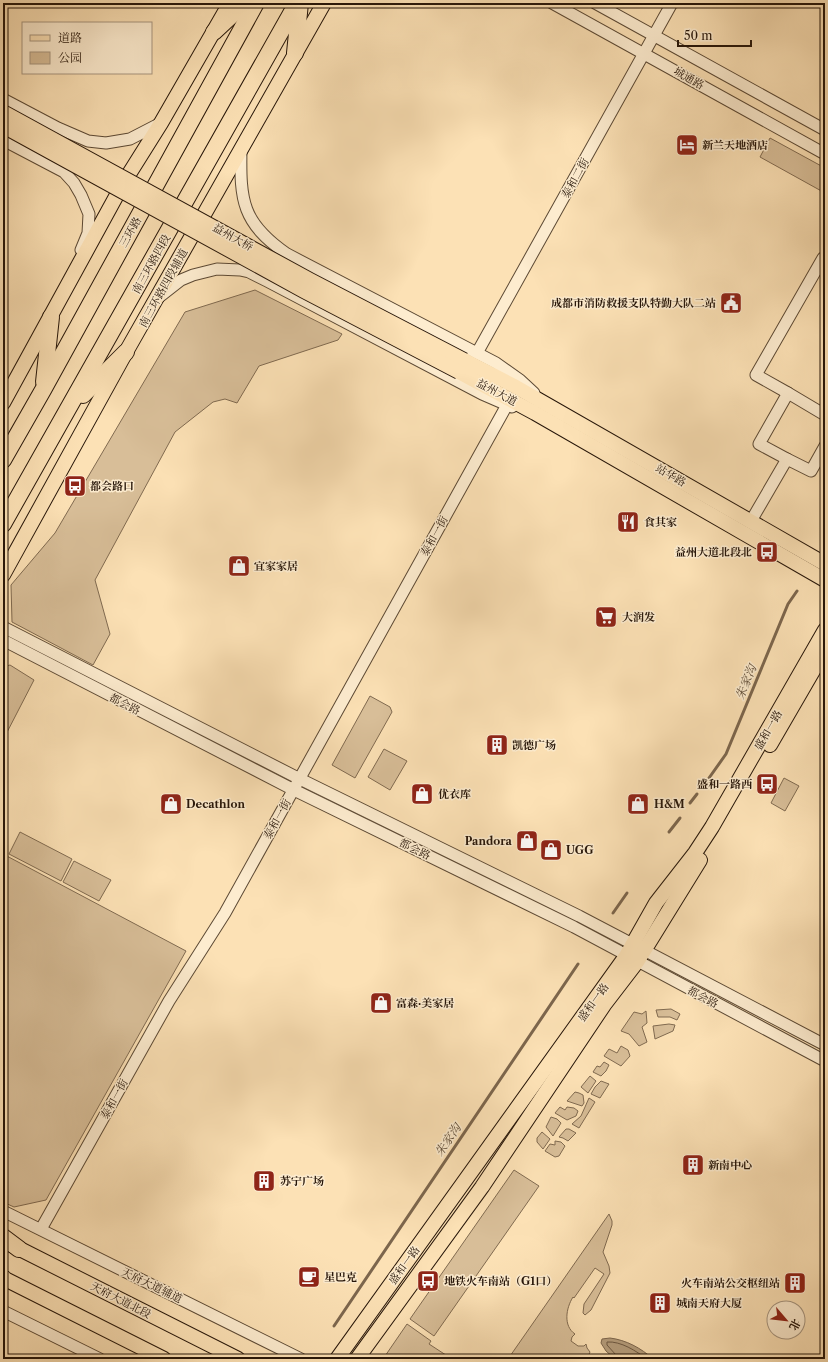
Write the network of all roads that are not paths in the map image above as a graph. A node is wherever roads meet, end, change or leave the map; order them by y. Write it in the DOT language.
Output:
graph roads {
  1 [pos="230,3"];
  2 [pos="245,3"];
  3 [pos="256,3"];
  4 [pos="299,3"];
  5 [pos="324,3"];
  6 [pos="552,3"];
  7 [pos="595,3"];
  8 [pos="672,3"];
  9 [pos="214,32"];
  10 [pos="654,36"];
  11 [pos="296,53"];
  12 [pos="644,54"];
  13 [pos="3,99"];
  14 [pos="3,112"];
  15 [pos="161,123"];
  16 [pos="3,126"];
  17 [pos="825,130"];
  18 [pos="3,140"];
  19 [pos="241,148"];
  20 [pos="825,154"];
  21 [pos="272,244"];
  22 [pos="825,259"];
  23 [pos="249,272"];
  24 [pos="156,300"];
  25 [pos="51,317"];
  26 [pos="126,352"];
  27 [pos="477,353"];
  28 [pos="462,366"];
  29 [pos="516,387"];
  30 [pos="43,390"];
  31 [pos="788,393"];
  32 [pos="3,403"];
  33 [pos="506,405"];
  34 [pos="70,407"];
  35 [pos="538,407"];
  36 [pos="825,415"];
  37 [pos="825,446"];
  38 [pos="787,459"];
  39 [pos="3,460"];
  40 [pos="751,521"];
  41 [pos="3,524"];
  42 [pos="825,564"];
  43 [pos="3,575"];
  44 [pos="825,580"];
  45 [pos="3,627"];
  46 [pos="825,630"];
  47 [pos="3,640"];
  48 [pos="825,650"];
  49 [pos="300,779"];
  50 [pos="294,790"];
  51 [pos="635,953"];
  52 [pos="825,1045"];
  53 [pos="825,1061"];
  54 [pos="3,1211"];
  55 [pos="41,1229"];
  56 [pos="3,1237"];
  57 [pos="3,1241"];
  58 [pos="19,1249"];
  59 [pos="3,1278"];
  60 [pos="3,1311"];
  61 [pos="100,1359"];
  62 [pos="164,1359"];
  63 [pos="238,1359"];
  64 [pos="301,1359"];
  65 [pos="337,1359"];
  66 [pos="357,1359"];
  1 -- 9 [label="main road"];
  2 -- 9 [label="highway"];
  3 -- 30 [label="highway, 三环路"];
  4 -- 11 [label="highway"];
  4 -- 34 [label="highway, 南三环路四段"];
  5 -- 11 [label="main road, 南三环路四段辅道"];
  6 -- 12 [label="street, 城通路"];
  7 -- 10 [label="street, 城通路"];
  8 -- 10 [label="street, 泰和二街"];
  9 -- 15 [label="main road"];
  10 -- 12 [label="street, 泰和二街"];
  10 -- 17 [label="street, 城通路"];
  11 -- 19 [label="main road, 南三环路四段辅道"];
  12 -- 20 [label="street, 城通路"];
  12 -- 27 [label="street, 泰和二街"];
  13 -- 15 [label="street"];
  14 -- 28 [label="main road, 益州大桥, bridge"];
  15 -- 25 [label="main road"];
  16 -- 28 [label="main road, 益州大桥, bridge"];
  18 -- 25 [label="street"];
  19 -- 21 [label="street"];
  19 -- 24 [label="main road, 南三环路四段辅道"];
  21 -- 23 [label="street"];
  21 -- 27 [label="street"];
  22 -- 31 [label="street"];
  23 -- 24 [label="street"];
  23 -- 33 [label="street"];
  24 -- 26 [label="main road, 南三环路四段辅道"];
  25 -- 30 [label="highway"];
  25 -- 32 [label="main road"];
  26 -- 34 [label="highway"];
  26 -- 43 [label="main road, 南三环路四段辅道"];
  27 -- 35 [label="street"];
  28 -- 29 [label="main road, 益州大道"];
  28 -- 35 [label="main road, 益州大道"];
  29 -- 35 [label="main road, 站华路"];
  30 -- 39 [label="highway, 三环路"];
  31 -- 36 [label="street"];
  31 -- 38 [label="street"];
  33 -- 35 [label="street"];
  33 -- 49 [label="street, 泰和一街"];
  34 -- 41 [label="highway, 南三环路四段"];
  35 -- 40 [label="main road, 站华路"];
  35 -- 44 [label="main road, 站华路"];
  37 -- 38 [label="street"];
  38 -- 40 [label="street"];
  40 -- 42 [label="main road, 站华路"];
  45 -- 49 [label="street, 都会路"];
  46 -- 51 [label="main road, 盛和一路"];
  47 -- 50 [label="street, 都会路"];
  48 -- 51 [label="main road, 盛和一路"];
  49 -- 50 [label="street, 泰和一街"];
  49 -- 51 [label="street, 都会路"];
  50 -- 51 [label="street, 都会路"];
  50 -- 55 [label="street, 泰和一街"];
  51 -- 52 [label="street, 都会路"];
  51 -- 53 [label="street, 都会路"];
  51 -- 65 [label="main road, 盛和一路"];
  51 -- 66 [label="main road, 盛和一路"];
  54 -- 55 [label="street, 天府大道辅道"];
  55 -- 64 [label="street, 天府大道辅道"];
  56 -- 58 [label="highway"];
  57 -- 58 [label="main road, 天府大道北段"];
  58 -- 63 [label="main road, 天府大道北段"];
  59 -- 62 [label="main road"];
  60 -- 61 [label="street"];
}
